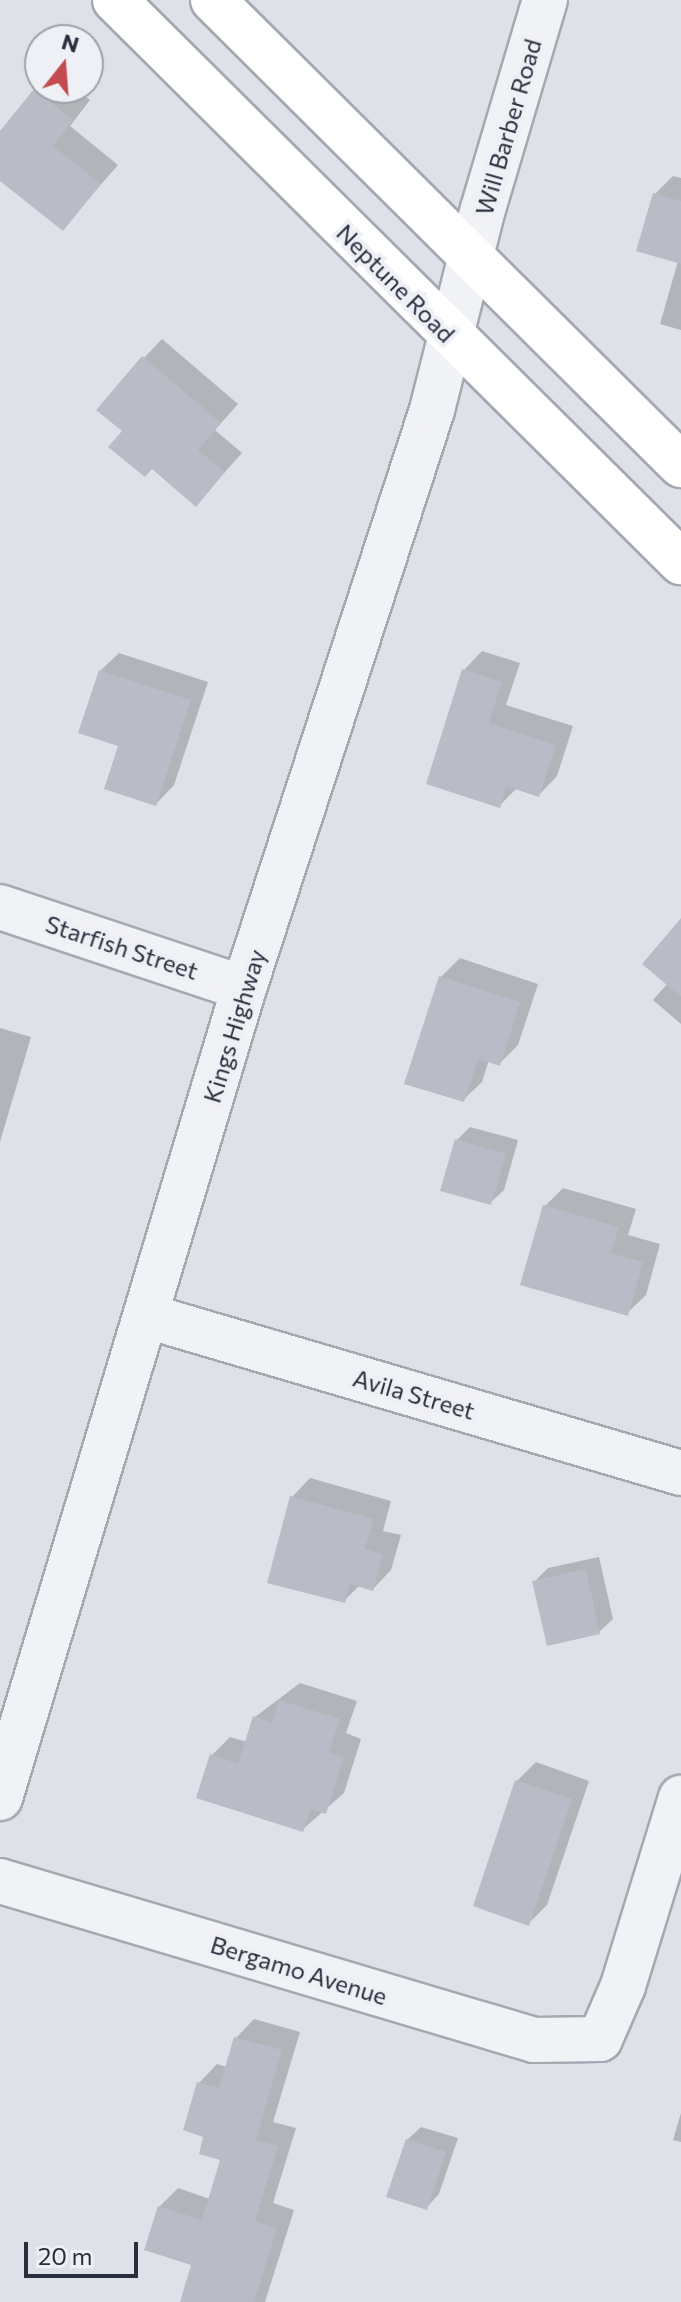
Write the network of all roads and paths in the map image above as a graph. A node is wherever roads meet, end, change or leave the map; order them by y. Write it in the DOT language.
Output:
graph roads {
  1 [pos="115,0"];
  2 [pos="213,0"];
  3 [pos="545,0"];
  4 [pos="473,254"];
  5 [pos="451,338"];
  6 [pos="681,465"];
  7 [pos="681,562"];
  8 [pos="0,907"];
  9 [pos="244,988"];
  10 [pos="147,1316"];
  11 [pos="681,1473"];
  12 [pos="0,1798"];
  13 [pos="681,1798"];
  14 [pos="0,1881"];
  1 -- 5 [label="main road, Neptune Road"];
  2 -- 4 [label="main road"];
  3 -- 4 [label="street, Will Barber Road"];
  4 -- 5 [label="street, Kings Highway"];
  4 -- 6 [label="main road"];
  5 -- 7 [label="main road, Neptune Road"];
  5 -- 9 [label="street, Kings Highway"];
  8 -- 9 [label="street, Starfish Street"];
  9 -- 10 [label="street, Kings Highway"];
  10 -- 11 [label="street, Avila Street"];
  10 -- 12 [label="street, Kings Highway"];
  13 -- 14 [label="street, Bergamo Avenue"];
}
